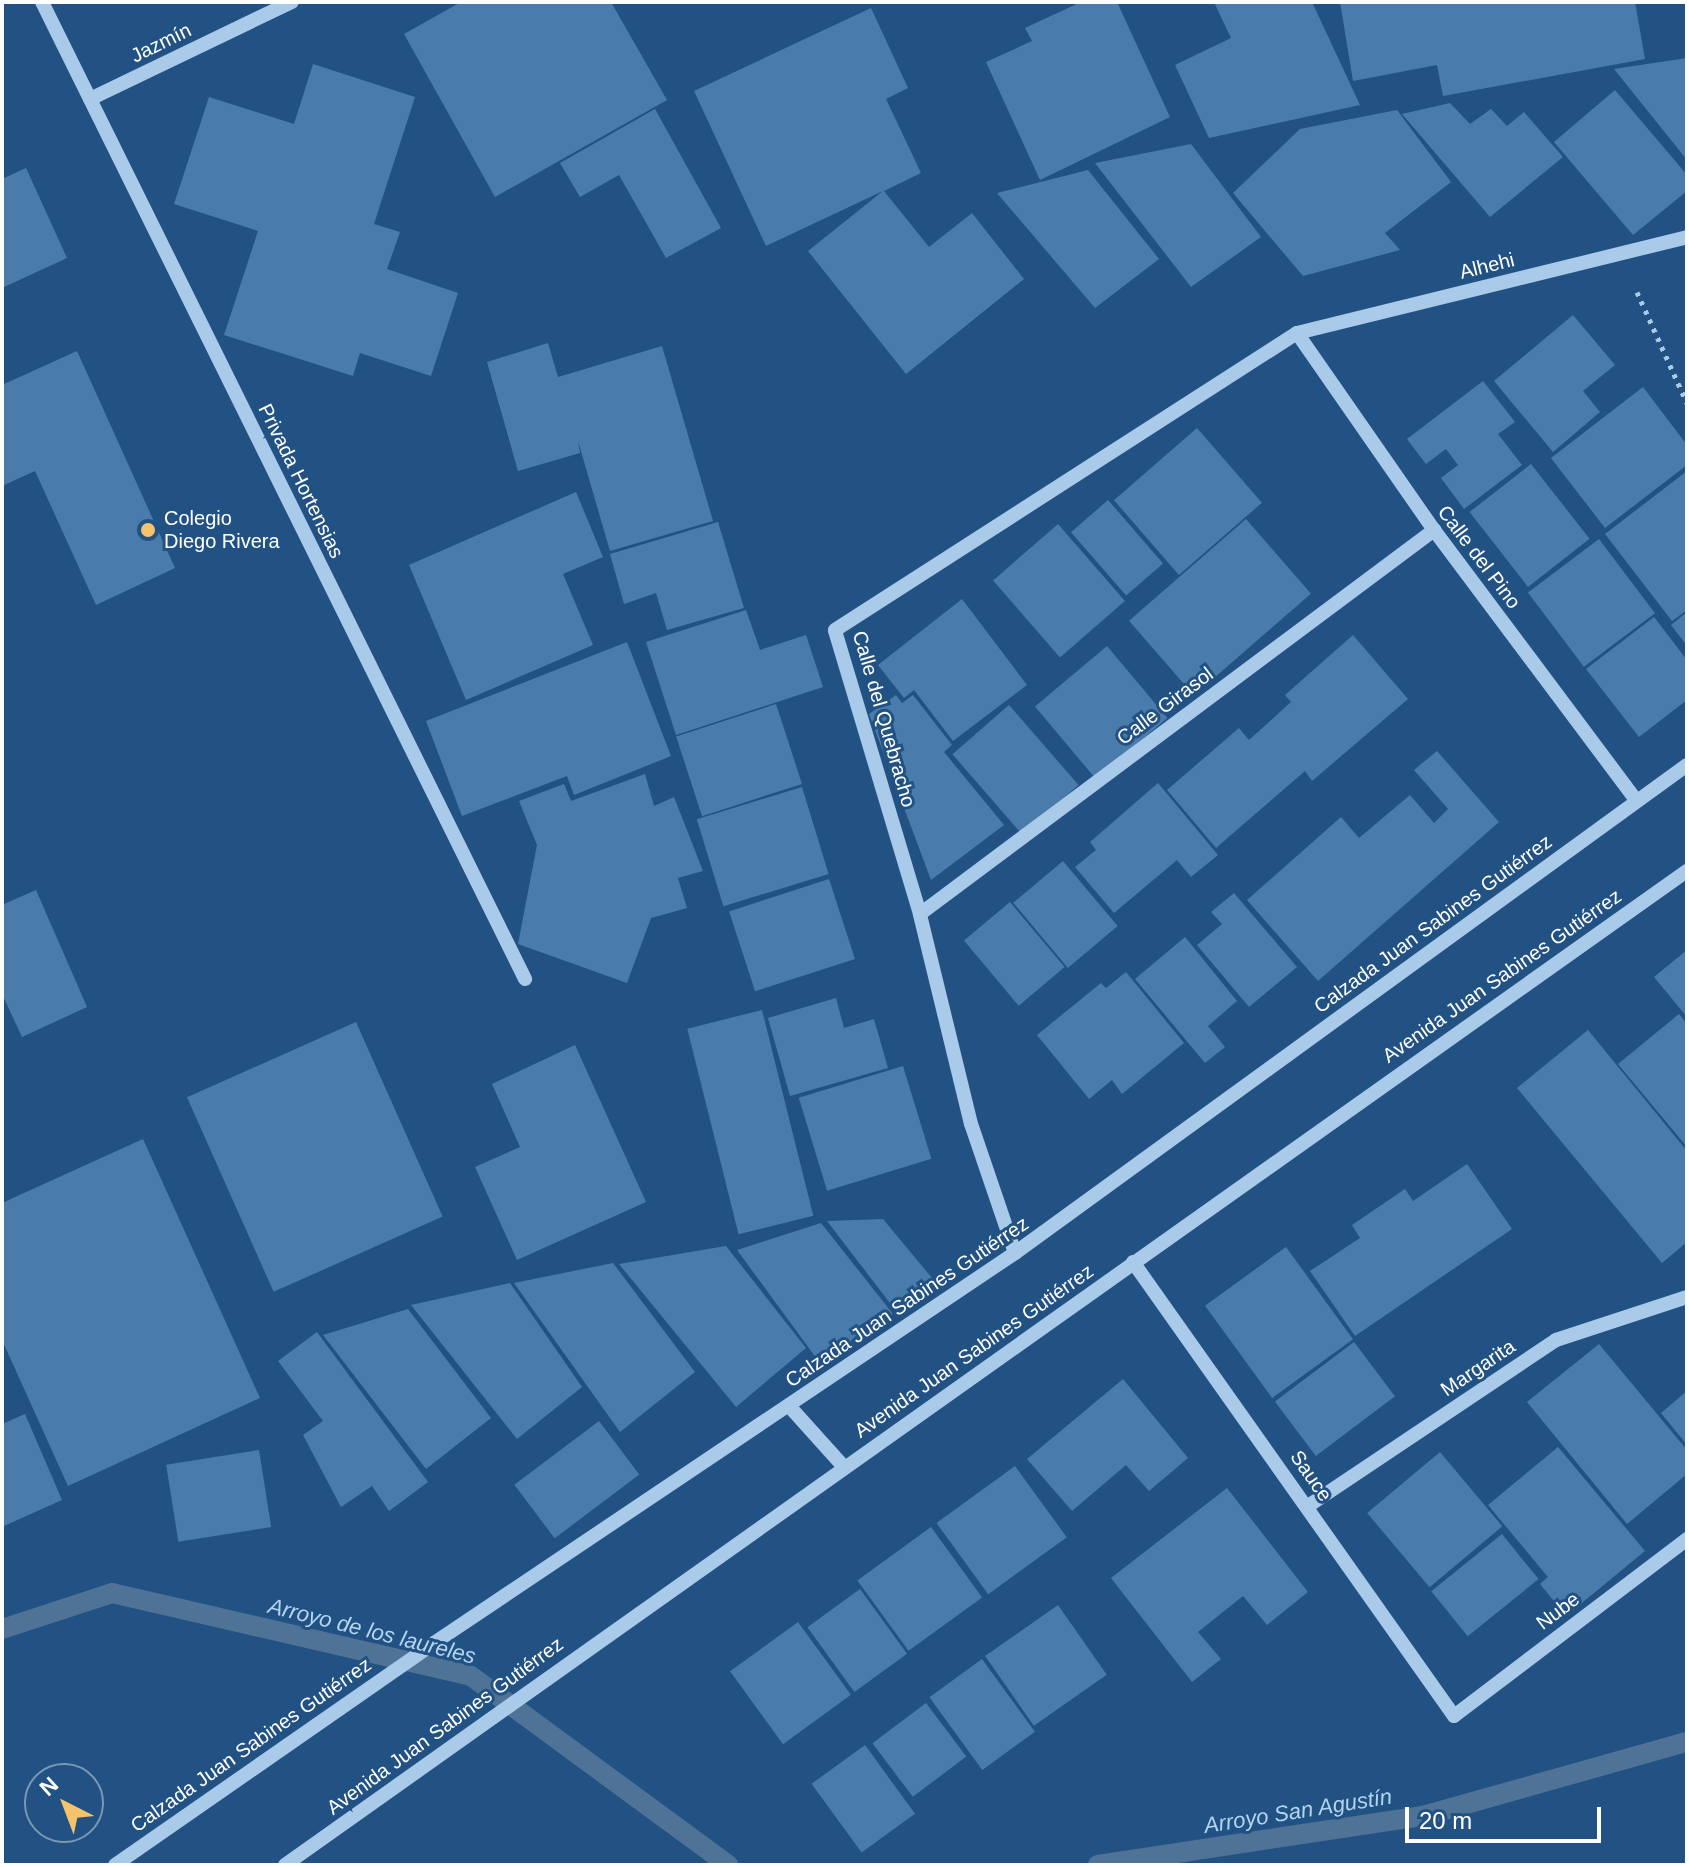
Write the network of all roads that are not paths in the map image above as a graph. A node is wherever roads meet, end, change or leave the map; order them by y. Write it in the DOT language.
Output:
graph roads {
  1 [pos="42,2"];
  2 [pos="292,2"];
  3 [pos="90,99"];
  4 [pos="1687,237"];
  5 [pos="1297,333"];
  6 [pos="1434,530"];
  7 [pos="1687,765"];
  8 [pos="1636,800"];
  9 [pos="1687,871"];
  10 [pos="920,914"];
  11 [pos="525,979"];
  12 [pos="1015,1253"];
  13 [pos="1133,1262"];
  14 [pos="1687,1297"];
  15 [pos="790,1407"];
  16 [pos="844,1467"];
  17 [pos="1308,1506"];
  18 [pos="1687,1539"];
  19 [pos="1454,1716"];
  20 [pos="115,1865"];
  21 [pos="285,1865"];
  1 -- 3 [label="street, Privada Hortensias"];
  2 -- 3 [label="street, Jazmín"];
  3 -- 11 [label="street, Privada Hortensias"];
  4 -- 5 [label="street, Alhehi"];
  5 -- 6 [label="street, Calle del Pino"];
  5 -- 10 [label="street, Calle del Quebracho"];
  6 -- 8 [label="street, Calle del Pino"];
  6 -- 10 [label="street, Calle Girasol"];
  7 -- 8 [label="street, Calzada Juan Sabines Gutiérrez"];
  8 -- 12 [label="street, Calzada Juan Sabines Gutiérrez"];
  9 -- 13 [label="street, Avenida Juan Sabines Gutiérrez"];
  10 -- 12 [label="street, Calle del Quebracho"];
  12 -- 15 [label="street, Calzada Juan Sabines Gutiérrez"];
  13 -- 16 [label="street, Avenida Juan Sabines Gutiérrez"];
  13 -- 17 [label="street, Sauce"];
  14 -- 17 [label="street, Margarita"];
  15 -- 16 [label="street"];
  15 -- 20 [label="street, Calzada Juan Sabines Gutiérrez"];
  16 -- 21 [label="street, Avenida Juan Sabines Gutiérrez"];
  17 -- 19 [label="street, Sauce"];
  18 -- 19 [label="street, Nube"];
}
